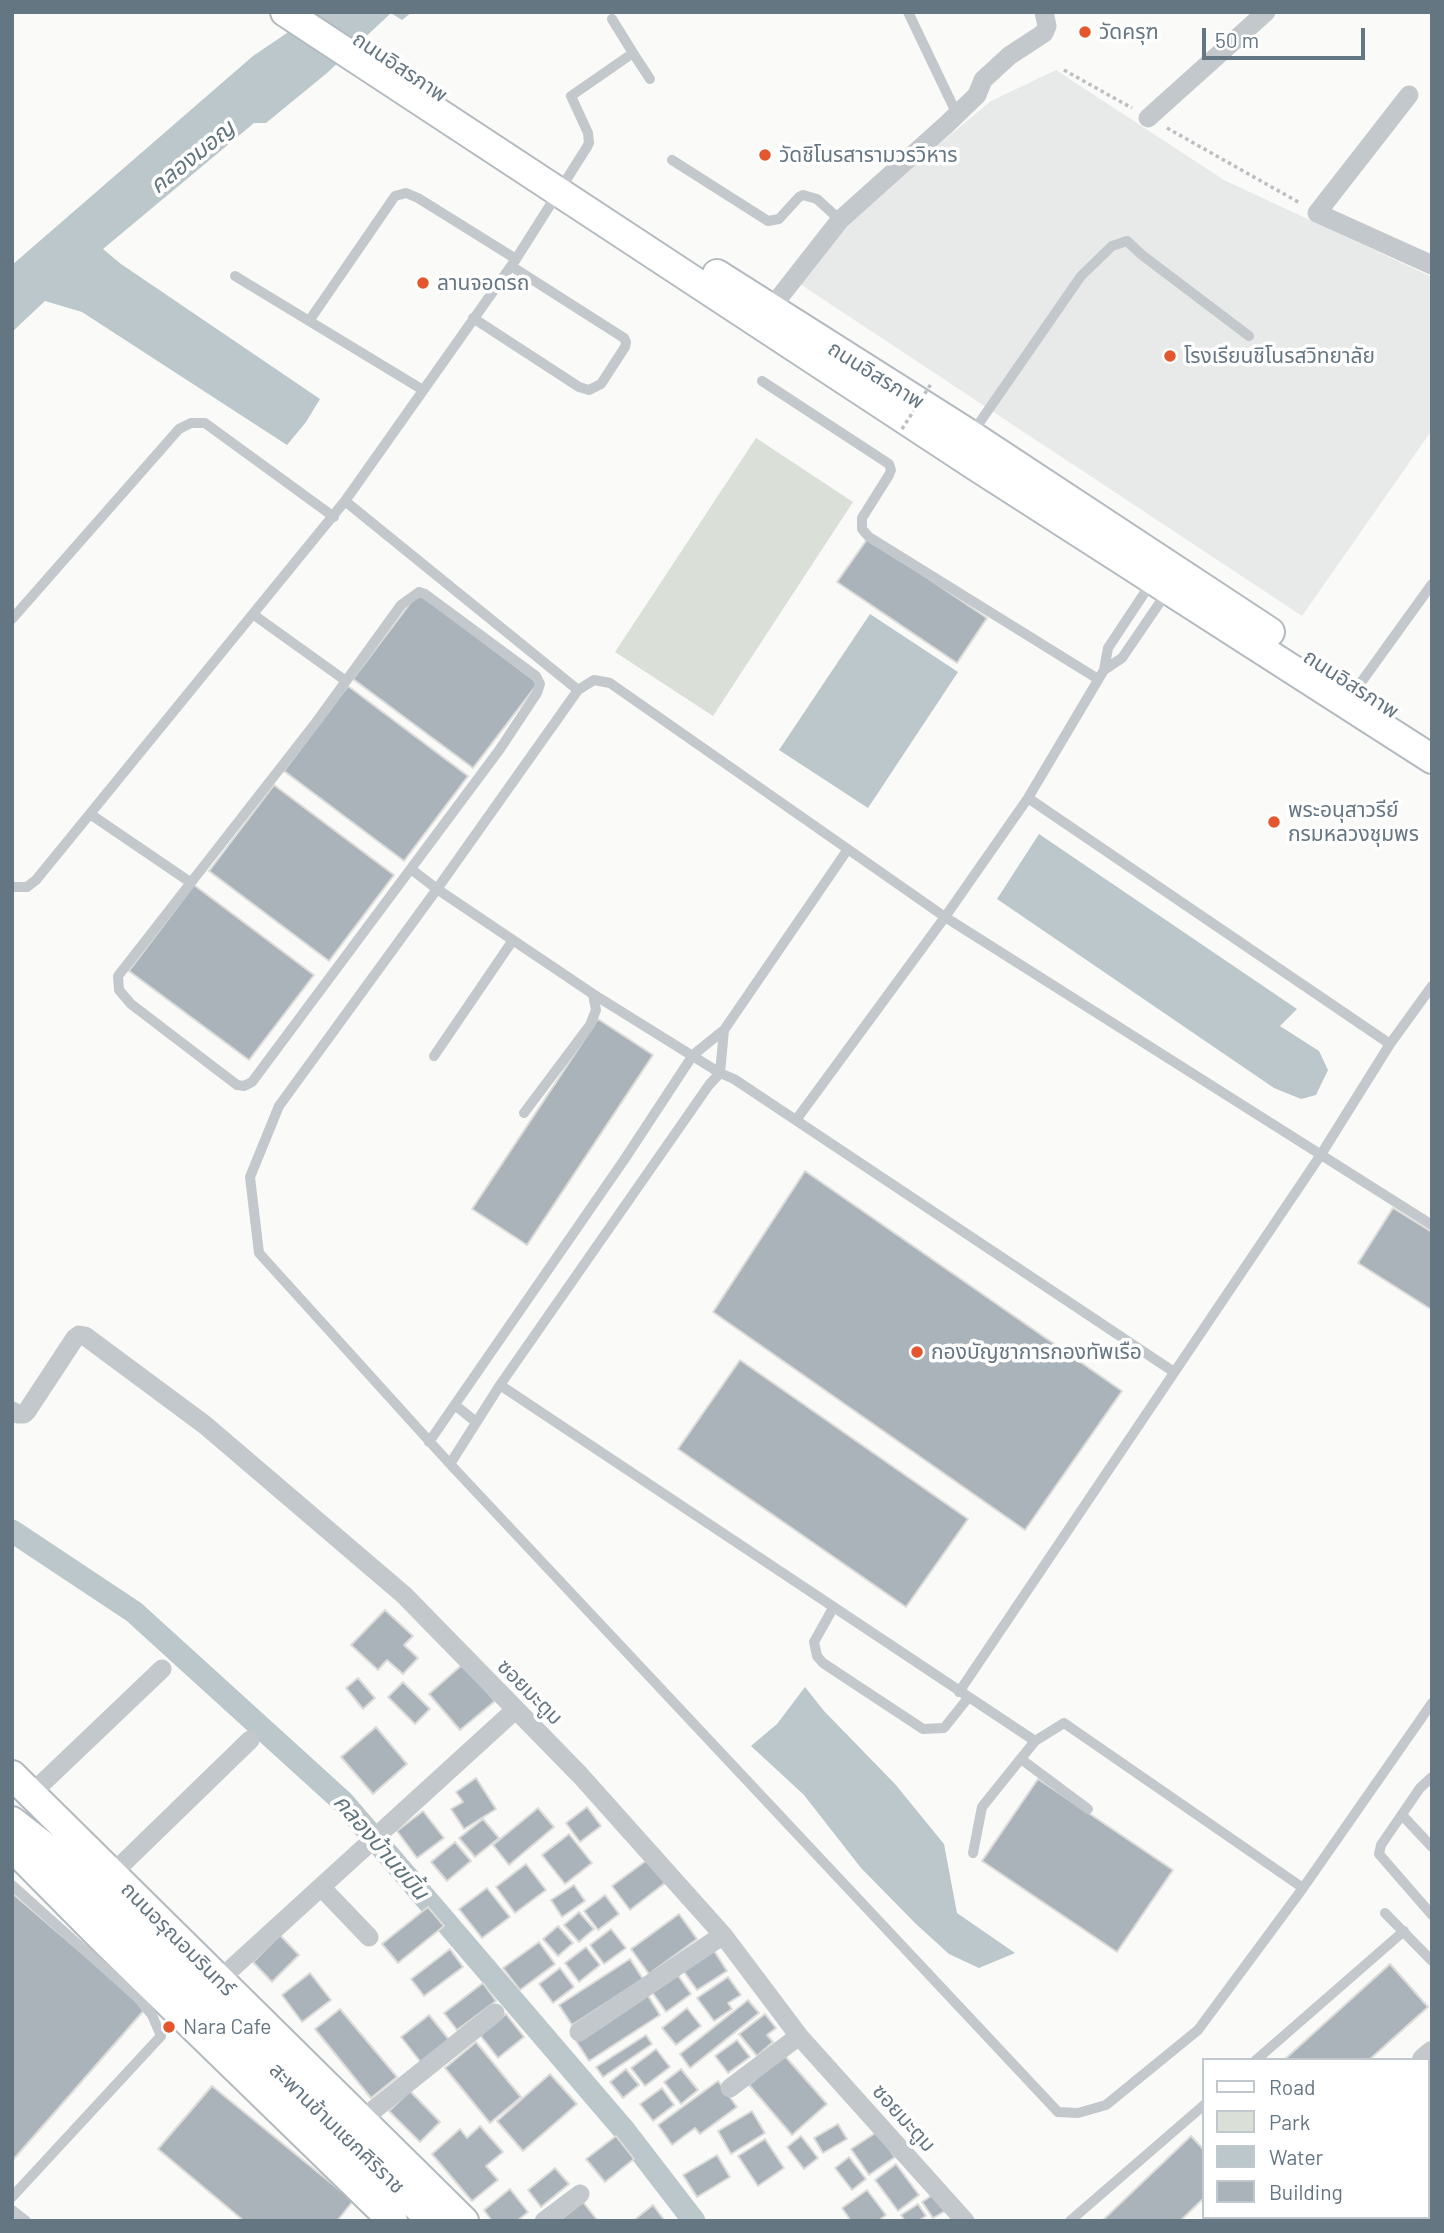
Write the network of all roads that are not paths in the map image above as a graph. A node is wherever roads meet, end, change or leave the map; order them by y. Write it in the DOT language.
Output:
graph roads {
  1 [pos="285,12"];
  2 [pos="320,12"];
  3 [pos="908,12"];
  4 [pos="1044,12"];
  5 [pos="1266,12"];
  6 [pos="612,19"];
  7 [pos="633,52"];
  8 [pos="650,79"];
  9 [pos="1409,95"];
  10 [pos="954,117"];
  11 [pos="1149,118"];
  12 [pos="494,141"];
  13 [pos="672,160"];
  14 [pos="563,186"];
  15 [pos="840,220"];
  16 [pos="513,262"];
  17 [pos="1432,265"];
  18 [pos="235,276"];
  19 [pos="771,308"];
  20 [pos="473,318"];
  21 [pos="309,321"];
  22 [pos="1249,336"];
  23 [pos="762,381"];
  24 [pos="423,390"];
  25 [pos="971,435"];
  26 [pos="345,501"];
  27 [pos="334,517"];
  28 [pos="1166,576"];
  29 [pos="1432,584"];
  30 [pos="254,615"];
  31 [pos="12,619"];
  32 [pos="1104,670"];
  33 [pos="1098,680"];
  34 [pos="346,681"];
  35 [pos="1357,688"];
  36 [pos="578,690"];
  37 [pos="1432,737"];
  38 [pos="1432,759"];
  39 [pos="1028,799"];
  40 [pos="90,814"];
  41 [pos="848,849"];
  42 [pos="411,869"];
  43 [pos="190,882"];
  44 [pos="12,887"];
  45 [pos="437,889"];
  46 [pos="945,917"];
  47 [pos="513,940"];
  48 [pos="1432,986"];
  49 [pos="593,994"];
  50 [pos="724,1030"];
  51 [pos="1390,1044"];
  52 [pos="693,1055"];
  53 [pos="434,1056"];
  54 [pos="720,1073"];
  55 [pos="524,1113"];
  56 [pos="796,1120"];
  57 [pos="1320,1156"];
  58 [pos="1432,1225"];
  59 [pos="1174,1372"];
  60 [pos="500,1385"];
  61 [pos="455,1405"];
  62 [pos="12,1410"];
  63 [pos="476,1422"];
  64 [pos="429,1442"];
  65 [pos="450,1464"];
  66 [pos="833,1608"];
  67 [pos="162,1669"];
  68 [pos="959,1692"];
  69 [pos="968,1698"];
  70 [pos="1432,1703"];
  71 [pos="515,1710"];
  72 [pos="250,1740"];
  73 [pos="1035,1741"];
  74 [pos="1021,1759"];
  75 [pos="1432,1777"];
  76 [pos="19,1788"];
  77 [pos="1088,1809"];
  78 [pos="1402,1815"];
  79 [pos="12,1821"];
  80 [pos="12,1847"];
  81 [pos="1432,1847"];
  82 [pos="973,1853"];
  83 [pos="62,1860"];
  84 [pos="113,1873"];
  85 [pos="12,1885"];
  86 [pos="322,1888"];
  87 [pos="1303,1888"];
  88 [pos="1385,1913"];
  89 [pos="1432,1915"];
  90 [pos="1404,1931"];
  91 [pos="723,1935"];
  92 [pos="369,1937"];
  93 [pos="1432,1961"];
  94 [pos="219,1980"];
  95 [pos="495,2013"];
  96 [pos="579,2032"];
  97 [pos="799,2036"];
  98 [pos="1258,2058"];
  99 [pos="730,2088"];
  100 [pos="1202,2107"];
  101 [pos="361,2120"];
  102 [pos="580,2194"];
  103 [pos="12,2197"];
  104 [pos="12,2210"];
  105 [pos="384,2217"];
  106 [pos="26,2221"];
  107 [pos="432,2221"];
  108 [pos="464,2221"];
  109 [pos="531,2221"];
  110 [pos="543,2221"];
  111 [pos="965,2221"];
  112 [pos="1070,2221"];
  1 -- 12 [label="main road"];
  2 -- 12 [label="main road, ถนนอิสรภาพ"];
  3 -- 10 [label="lane"];
  4 -- 10 [label="street"];
  5 -- 11 [label="street"];
  6 -- 7 [label="lane"];
  7 -- 8 [label="lane"];
  7 -- 14 [label="lane"];
  9 -- 17 [label="street"];
  10 -- 15 [label="street"];
  12 -- 14 [label="main road, ถนนอิสรภาพ"];
  13 -- 15 [label="lane"];
  14 -- 16 [label="lane"];
  14 -- 19 [label="main road, ถนนอิสรภาพ"];
  14 -- 28 [label="main road"];
  15 -- 19 [label="street"];
  16 -- 20 [label="lane"];
  16 -- 20 [label="lane"];
  16 -- 21 [label="lane"];
  18 -- 21 [label="lane"];
  19 -- 25 [label="main road, ถนนอิสรภาพ"];
  20 -- 24 [label="lane"];
  21 -- 24 [label="lane"];
  22 -- 25 [label="lane"];
  23 -- 33 [label="lane"];
  24 -- 26 [label="lane"];
  25 -- 28 [label="main road, ถนนอิสรภาพ"];
  26 -- 27 [label="lane"];
  26 -- 36 [label="lane"];
  27 -- 30 [label="lane"];
  27 -- 31 [label="lane"];
  28 -- 32 [label="lane"];
  28 -- 32 [label="lane"];
  28 -- 35 [label="main road, ถนนอิสรภาพ"];
  28 -- 38 [label="main road"];
  29 -- 35 [label="lane"];
  30 -- 34 [label="lane"];
  30 -- 40 [label="lane"];
  32 -- 33 [label="lane"];
  33 -- 39 [label="lane"];
  34 -- 42 [label="lane"];
  34 -- 43 [label="lane"];
  35 -- 37 [label="main road, ถนนอิสรภาพ"];
  36 -- 41 [label="lane"];
  36 -- 45 [label="lane"];
  39 -- 46 [label="lane"];
  39 -- 51 [label="lane"];
  40 -- 43 [label="lane"];
  40 -- 44 [label="lane"];
  41 -- 46 [label="lane"];
  41 -- 50 [label="lane"];
  42 -- 43 [label="lane"];
  42 -- 45 [label="lane"];
  45 -- 47 [label="lane"];
  45 -- 64 [label="lane"];
  46 -- 56 [label="lane"];
  46 -- 57 [label="lane"];
  47 -- 49 [label="lane"];
  47 -- 53 [label="lane"];
  48 -- 51 [label="lane"];
  49 -- 52 [label="lane"];
  49 -- 55 [label="lane"];
  50 -- 52 [label="lane"];
  50 -- 54 [label="lane"];
  51 -- 57 [label="lane"];
  52 -- 54 [label="lane"];
  52 -- 61 [label="lane"];
  54 -- 56 [label="lane"];
  54 -- 60 [label="lane"];
  56 -- 59 [label="lane"];
  57 -- 58 [label="lane"];
  57 -- 59 [label="lane"];
  59 -- 68 [label="lane"];
  60 -- 63 [label="lane"];
  60 -- 66 [label="lane"];
  61 -- 63 [label="lane"];
  61 -- 64 [label="lane"];
  62 -- 71 [label="street, ซอยมะตูม"];
  63 -- 65 [label="lane"];
  64 -- 65 [label="lane"];
  65 -- 87 [label="lane"];
  66 -- 68 [label="lane"];
  66 -- 69 [label="lane"];
  67 -- 76 [label="street"];
  68 -- 69 [label="lane"];
  69 -- 73 [label="lane"];
  70 -- 87 [label="lane"];
  71 -- 86 [label="street"];
  71 -- 91 [label="street, ซอยมะตูม"];
  72 -- 84 [label="street"];
  73 -- 74 [label="lane"];
  73 -- 87 [label="lane"];
  74 -- 77 [label="lane"];
  74 -- 82 [label="lane"];
  75 -- 78 [label="lane"];
  76 -- 83 [label="main road, สะพานข้ามแยกศิริราช"];
  76 -- 84 [label="main road, ถนนอรุณอมรินทร์"];
  78 -- 81 [label="lane"];
  78 -- 89 [label="lane"];
  79 -- 83 [label="main road, สะพานข้ามแยกศิริราช"];
  80 -- 105 [label="main road"];
  83 -- 107 [label="main road, สะพานข้ามแยกศิริราช"];
  84 -- 94 [label="main road, ถนนอรุณอมรินทร์"];
  85 -- 103 [label="lane"];
  86 -- 92 [label="street"];
  86 -- 94 [label="street"];
  88 -- 90 [label="lane"];
  90 -- 93 [label="lane"];
  90 -- 98 [label="lane"];
  91 -- 96 [label="street"];
  91 -- 97 [label="street, ซอยมะตูม"];
  94 -- 101 [label="main road, ถนนอรุณอมรินทร์"];
  95 -- 101 [label="street"];
  97 -- 99 [label="street"];
  97 -- 111 [label="street, ซอยมะตูม"];
  100 -- 112 [label="lane"];
  101 -- 108 [label="main road, ถนนอรุณอมรินทร์"];
  102 -- 110 [label="street"];
  104 -- 106 [label="lane"];
  109 -- 110 [label="street"];
}
